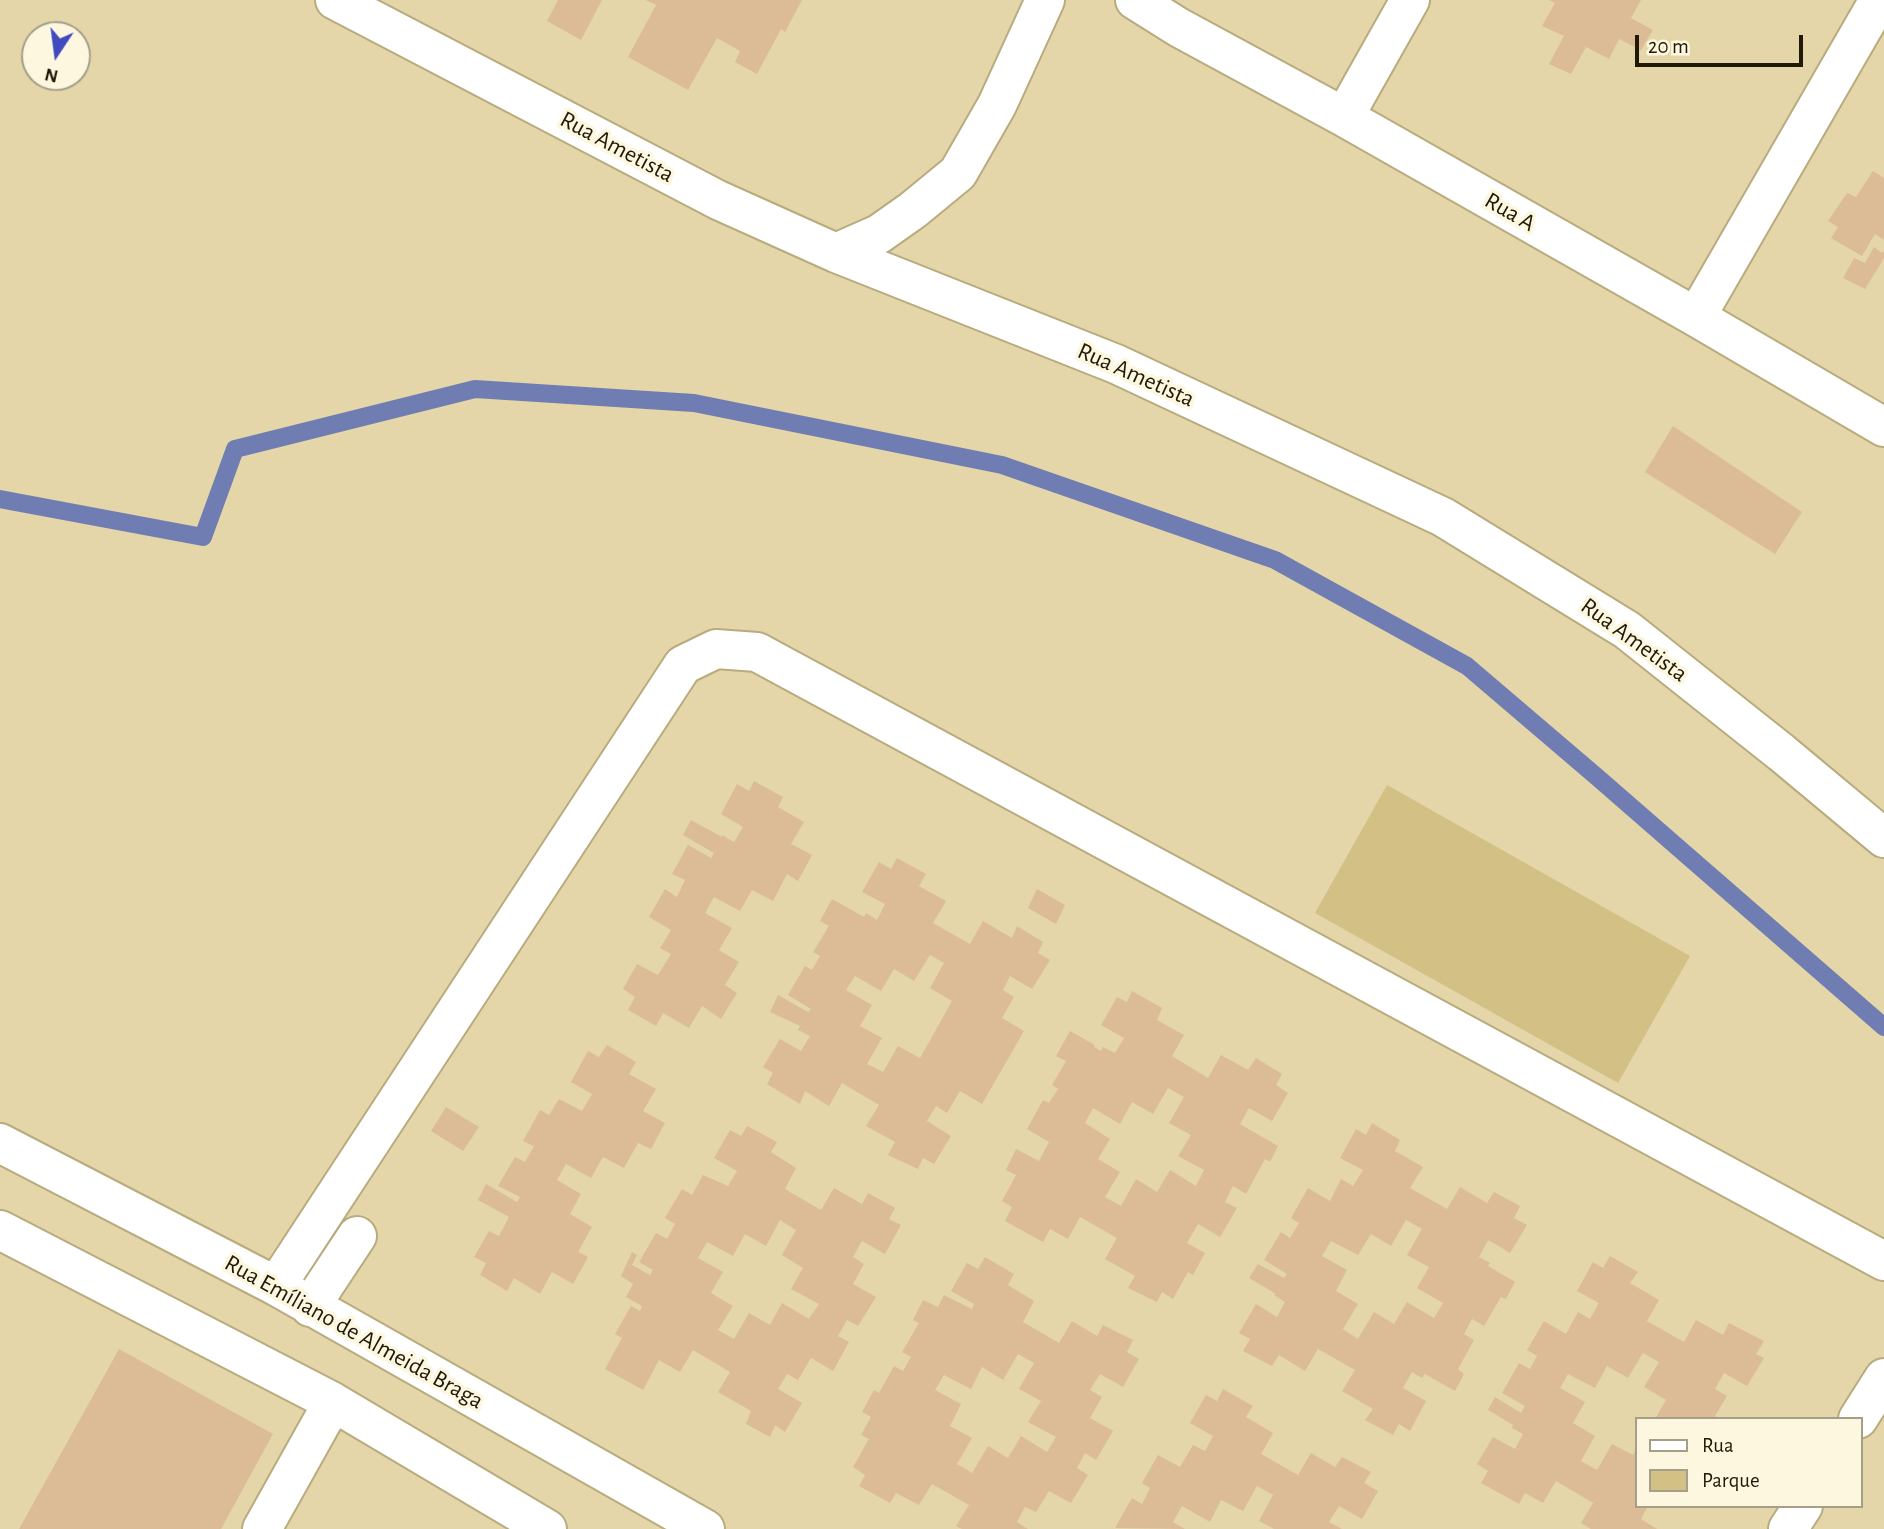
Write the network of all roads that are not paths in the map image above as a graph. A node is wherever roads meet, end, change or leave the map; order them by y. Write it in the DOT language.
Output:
graph roads {
  1 [pos="334,0"];
  2 [pos="1045,0"];
  3 [pos="1135,0"];
  4 [pos="1410,0"];
  5 [pos="1871,8"];
  6 [pos="1344,117"];
  7 [pos="836,253"];
  8 [pos="1696,317"];
  9 [pos="1884,428"];
  10 [pos="1884,838"];
  11 [pos="0,1143"];
  12 [pos="0,1230"];
  13 [pos="357,1236"];
  14 [pos="1884,1261"];
  15 [pos="276,1286"];
  16 [pos="310,1307"];
  17 [pos="1884,1378"];
  18 [pos="334,1402"];
  19 [pos="1859,1417"];
  20 [pos="1801,1508"];
  21 [pos="262,1529"];
  22 [pos="547,1529"];
  23 [pos="705,1529"];
  24 [pos="1788,1529"];
  1 -- 7 [label="street, Rua Ametista"];
  2 -- 7 [label="street"];
  3 -- 6 [label="street, Rua A"];
  4 -- 6 [label="street"];
  5 -- 8 [label="street"];
  6 -- 8 [label="street, Rua A"];
  7 -- 10 [label="street, Rua Ametista"];
  8 -- 9 [label="street, Rua A"];
  11 -- 15 [label="street, Rua Emíliano de Almeida Braga"];
  12 -- 18 [label="street"];
  13 -- 16 [label="street"];
  14 -- 15 [label="street"];
  15 -- 16 [label="street, Rua Emíliano de Almeida Braga"];
  16 -- 23 [label="street, Rua Emíliano de Almeida Braga"];
  17 -- 19 [label="street"];
  18 -- 21 [label="street"];
  18 -- 22 [label="street"];
  20 -- 24 [label="street"];
}
